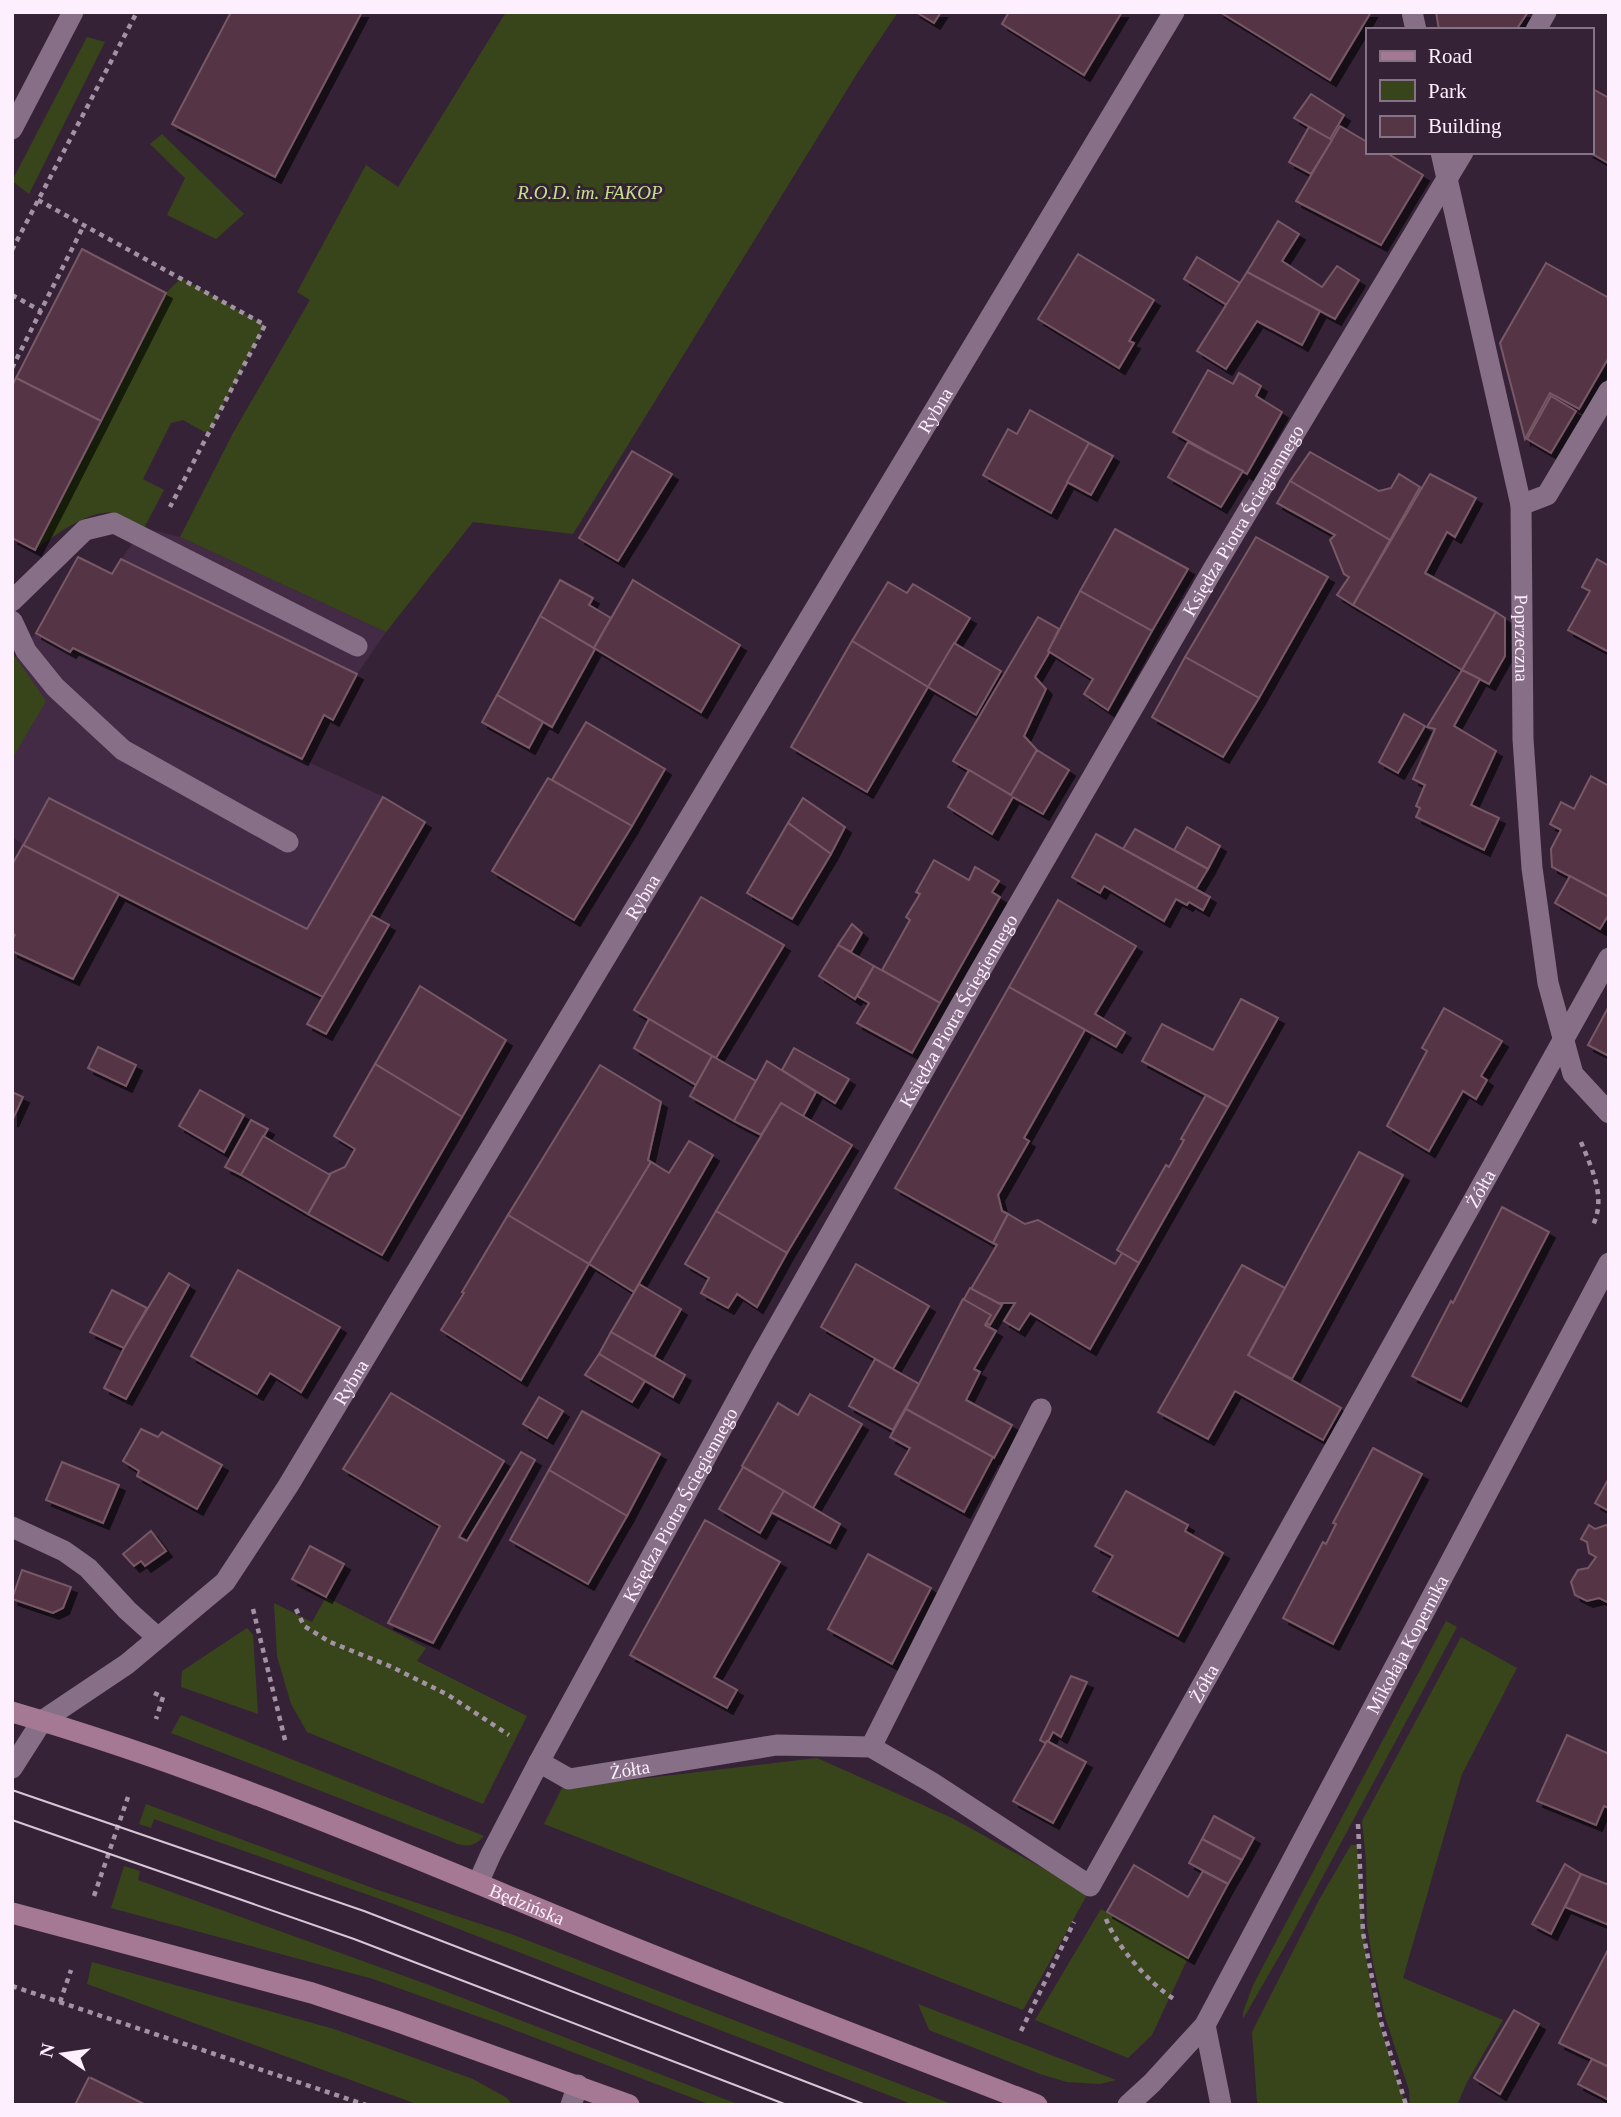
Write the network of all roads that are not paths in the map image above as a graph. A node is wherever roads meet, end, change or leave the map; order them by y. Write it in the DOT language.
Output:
graph roads {
  1 [pos="73,12"];
  2 [pos="1174,12"];
  3 [pos="1546,12"];
  4 [pos="1537,28"];
  5 [pos="12,129"];
  6 [pos="1441,154"];
  7 [pos="1462,154"];
  8 [pos="1446,181"];
  9 [pos="1609,391"];
  10 [pos="1521,505"];
  11 [pos="12,601"];
  12 [pos="12,621"];
  13 [pos="357,646"];
  14 [pos="288,842"];
  15 [pos="1609,958"];
  16 [pos="1565,1039"];
  17 [pos="1609,1113"];
  18 [pos="1609,1263"];
  19 [pos="1041,1409"];
  20 [pos="12,1527"];
  21 [pos="158,1638"];
  22 [pos="12,1712"];
  23 [pos="42,1721"];
  24 [pos="871,1747"];
  25 [pos="539,1762"];
  26 [pos="12,1768"];
  27 [pos="478,1884"];
  28 [pos="12,1913"];
  29 [pos="1205,2025"];
  30 [pos="575,2095"];
  31 [pos="629,2105"];
  32 [pos="1037,2105"];
  33 [pos="1128,2105"];
  34 [pos="1221,2105"];
  1 -- 5 [label="street"];
  2 -- 21 [label="street, Rybna"];
  3 -- 4 [label="street"];
  6 -- 8 [label="street, Poprzeczna"];
  7 -- 8 [label="street, Księdza Piotra Ściegiennego"];
  8 -- 10 [label="street, Poprzeczna"];
  8 -- 25 [label="street, Księdza Piotra Ściegiennego"];
  9 -- 10 [label="street"];
  10 -- 16 [label="street, Poprzeczna"];
  11 -- 13 [label="street"];
  12 -- 14 [label="street"];
  15 -- 16 [label="street, Żółta"];
  16 -- 17 [label="street, Poprzeczna"];
  16 -- 24 [label="street, Żółta"];
  18 -- 29 [label="street, Mikołaja Kopernika"];
  19 -- 24 [label="street"];
  20 -- 21 [label="street"];
  21 -- 23 [label="street, Rybna"];
  22 -- 23 [label="street, Będzińska"];
  23 -- 26 [label="street"];
  23 -- 27 [label="street, Będzińska"];
  24 -- 25 [label="street, Żółta"];
  25 -- 27 [label="street, Księdza Piotra Ściegiennego"];
  27 -- 32 [label="street, Będzińska"];
  28 -- 30 [label="street"];
  29 -- 33 [label="street, Mikołaja Kopernika"];
  29 -- 34 [label="street"];
  30 -- 31 [label="street"];
}
